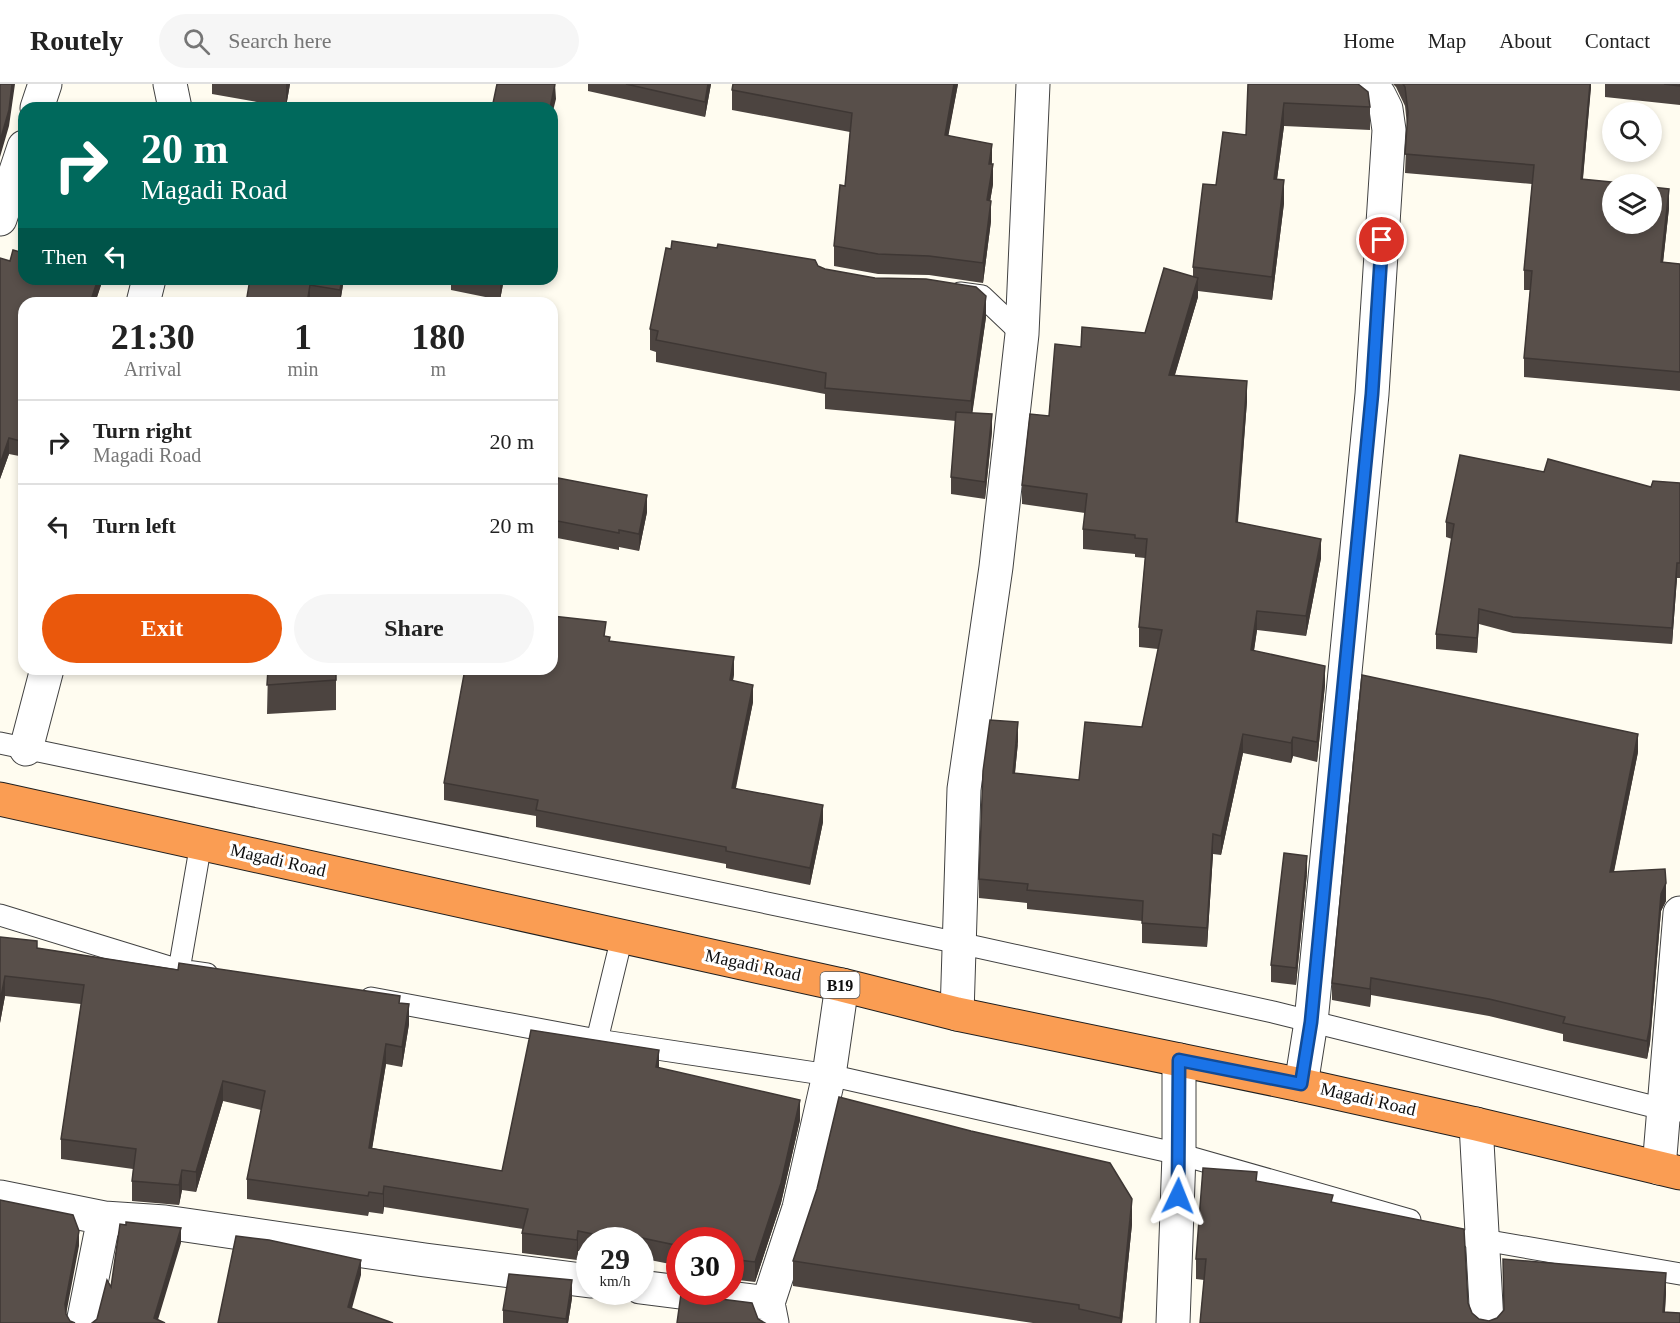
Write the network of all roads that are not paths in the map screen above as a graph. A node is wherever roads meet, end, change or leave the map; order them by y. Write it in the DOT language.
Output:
graph roads {
  1 [pos="45,84"];
  2 [pos="170,84"];
  3 [pos="1033,84"];
  4 [pos="1351,84"];
  5 [pos="39,102"];
  6 [pos="174,102"];
  7 [pos="18,165"];
  8 [pos="0,219"];
  9 [pos="939,290"];
  10 [pos="1022,334"];
  11 [pos="44,675"];
  12 [pos="13,746"];
  13 [pos="0,799"];
  14 [pos="201,843"];
  15 [pos="1680,913"];
  16 [pos="0,915"];
  17 [pos="622,937"];
  18 [pos="959,943"];
  19 [pos="179,969"];
  20 [pos="226,976"];
  21 [pos="842,985"];
  22 [pos="355,995"];
  23 [pos="957,1014"];
  24 [pos="1311,1022"];
  25 [pos="597,1040"];
  26 [pos="1179,1060"];
  27 [pos="829,1075"];
  28 [pos="1301,1084"];
  29 [pos="1672,1112"];
  30 [pos="1476,1124"];
  31 [pos="1179,1154"];
  32 [pos="1669,1171"];
  33 [pos="0,1197"];
  34 [pos="104,1218"];
  35 [pos="1429,1225"];
  36 [pos="1450,1231"];
  37 [pos="1483,1241"];
  38 [pos="1680,1274"];
  39 [pos="576,1279"];
  40 [pos="654,1290"];
  41 [pos="770,1313"];
  42 [pos="83,1323"];
  43 [pos="1173,1323"];
  44 [pos="1487,1323"];
  1 -- 5 [label="street"];
  2 -- 6 [label="street"];
  3 -- 10 [label="street"];
  4 -- 24 [label="street"];
  7 -- 8 [label="street"];
  9 -- 10 [label="lane"];
  10 -- 18 [label="street"];
  11 -- 12 [label="street"];
  12 -- 18 [label="lane"];
  13 -- 14 [label="highway, Magadi Road / B19"];
  14 -- 17 [label="highway, Magadi Road / B19"];
  14 -- 19 [label="lane"];
  15 -- 29 [label="street"];
  16 -- 19 [label="lane"];
  17 -- 21 [label="highway, Magadi Road / B19"];
  17 -- 25 [label="lane"];
  18 -- 23 [label="street"];
  18 -- 24 [label="lane"];
  19 -- 20 [label="lane"];
  21 -- 23 [label="highway, Magadi Road / B19"];
  21 -- 27 [label="street"];
  22 -- 25 [label="lane"];
  23 -- 26 [label="highway, Magadi Road / B19"];
  24 -- 28 [label="street"];
  24 -- 29 [label="lane"];
  25 -- 27 [label="lane"];
  26 -- 28 [label="highway, Magadi Road / B19"];
  26 -- 31 [label="street"];
  27 -- 31 [label="lane"];
  27 -- 41 [label="street"];
  28 -- 30 [label="highway, Magadi Road / B19"];
  29 -- 32 [label="street"];
  30 -- 32 [label="highway, Magadi Road / B19"];
  30 -- 37 [label="street"];
  31 -- 35 [label="lane"];
  31 -- 43 [label="street"];
  33 -- 34 [label="street"];
  34 -- 39 [label="street"];
  34 -- 42 [label="street"];
  36 -- 37 [label="lane"];
  37 -- 38 [label="lane"];
  37 -- 44 [label="street"];
  40 -- 41 [label="street"];
}
